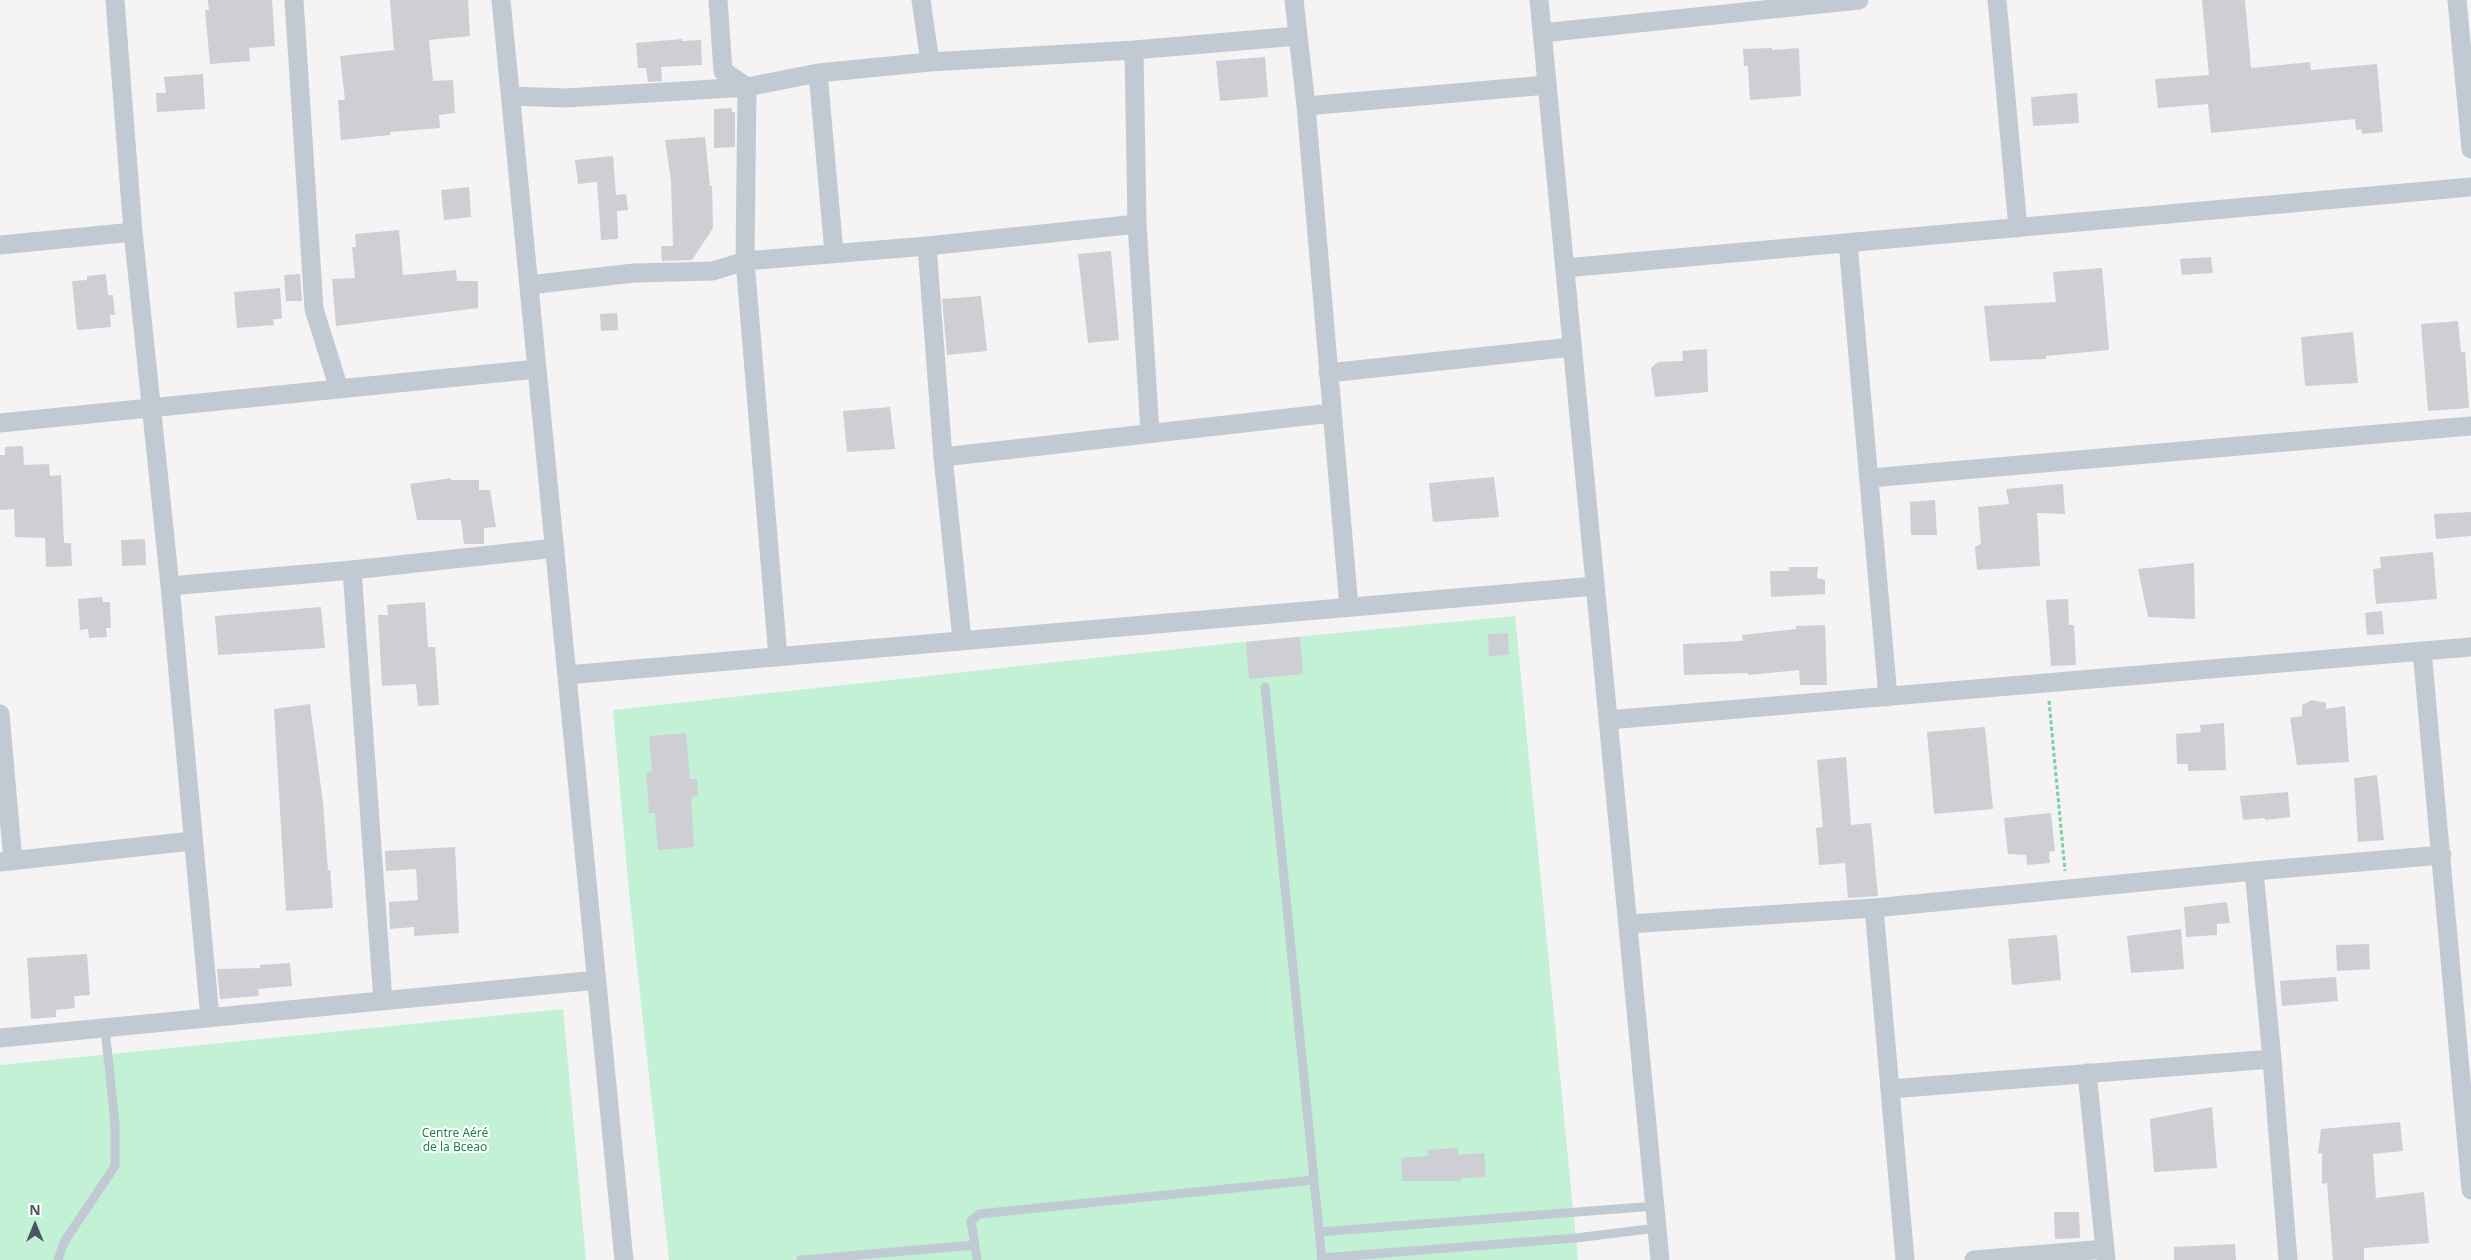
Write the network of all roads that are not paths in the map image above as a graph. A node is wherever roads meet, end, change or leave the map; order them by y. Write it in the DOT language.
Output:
graph roads {
  1 [pos="115,0"];
  2 [pos="294,0"];
  3 [pos="501,0"];
  4 [pos="718,0"];
  5 [pos="921,0"];
  6 [pos="1294,0"];
  7 [pos="1539,0"];
  8 [pos="1859,0"];
  9 [pos="1997,0"];
  10 [pos="2457,0"];
  11 [pos="1821,2"];
  12 [pos="1542,33"];
  13 [pos="1298,36"];
  14 [pos="1134,50"];
  15 [pos="930,62"];
  16 [pos="818,73"];
  17 [pos="1547,85"];
  18 [pos="747,87"];
  19 [pos="511,96"];
  20 [pos="1306,106"];
  21 [pos="2471,149"];
  22 [pos="2471,187"];
  23 [pos="1137,224"];
  24 [pos="2018,228"];
  25 [pos="133,232"];
  26 [pos="1848,243"];
  27 [pos="0,245"];
  28 [pos="926,246"];
  29 [pos="834,253"];
  30 [pos="745,261"];
  31 [pos="1565,268"];
  32 [pos="529,285"];
  33 [pos="1572,347"];
  34 [pos="537,369"];
  35 [pos="1328,373"];
  36 [pos="340,389"];
  37 [pos="153,408"];
  38 [pos="1332,413"];
  39 [pos="0,423"];
  40 [pos="2471,426"];
  41 [pos="1150,433"];
  42 [pos="943,457"];
  43 [pos="1870,478"];
  44 [pos="555,548"];
  45 [pos="352,570"];
  46 [pos="170,586"];
  47 [pos="1595,586"];
  48 [pos="1349,607"];
  49 [pos="962,640"];
  50 [pos="2471,647"];
  51 [pos="2422,651"];
  52 [pos="778,656"];
  53 [pos="567,675"];
  54 [pos="1265,686"];
  55 [pos="1888,696"];
  56 [pos="0,714"];
  57 [pos="1608,720"];
  58 [pos="192,841"];
  59 [pos="2442,855"];
  60 [pos="7,861"];
  61 [pos="2254,871"];
  62 [pos="1874,908"];
  63 [pos="1628,924"];
  64 [pos="597,980"];
  65 [pos="383,1001"];
  66 [pos="2464,1013"];
  67 [pos="210,1018"];
  68 [pos="105,1028"];
  69 [pos="0,1038"];
  70 [pos="2272,1059"];
  71 [pos="2087,1073"];
  72 [pos="1890,1089"];
  73 [pos="1314,1180"];
  74 [pos="2471,1190"];
  75 [pos="1655,1206"];
  76 [pos="1657,1228"];
  77 [pos="1319,1232"];
  78 [pos="975,1245"];
  79 [pos="2106,1255"];
  80 [pos="1321,1259"];
  81 [pos="58,1260"];
  82 [pos="624,1260"];
  83 [pos="801,1260"];
  84 [pos="977,1260"];
  85 [pos="1660,1260"];
  86 [pos="1905,1260"];
  87 [pos="1974,1260"];
  88 [pos="2288,1260"];
  1 -- 25 [label="street"];
  2 -- 36 [label="street"];
  3 -- 19 [label="street"];
  4 -- 18 [label="street"];
  5 -- 15 [label="street"];
  6 -- 13 [label="street"];
  7 -- 12 [label="street"];
  8 -- 11 [label="street"];
  9 -- 24 [label="street"];
  10 -- 21 [label="street"];
  11 -- 12 [label="street"];
  12 -- 17 [label="street"];
  13 -- 14 [label="street"];
  13 -- 20 [label="street"];
  14 -- 15 [label="street"];
  14 -- 23 [label="street"];
  15 -- 16 [label="street"];
  16 -- 18 [label="street"];
  16 -- 29 [label="street"];
  17 -- 20 [label="street"];
  17 -- 31 [label="street"];
  18 -- 19 [label="street"];
  18 -- 30 [label="street"];
  19 -- 32 [label="street"];
  20 -- 35 [label="street"];
  22 -- 24 [label="street"];
  23 -- 28 [label="street"];
  23 -- 41 [label="street"];
  24 -- 26 [label="street"];
  25 -- 27 [label="street"];
  25 -- 37 [label="street"];
  26 -- 31 [label="street"];
  26 -- 43 [label="street"];
  28 -- 29 [label="street"];
  28 -- 42 [label="street"];
  29 -- 30 [label="street"];
  30 -- 32 [label="street"];
  30 -- 52 [label="street"];
  31 -- 33 [label="street"];
  32 -- 34 [label="street"];
  33 -- 35 [label="street"];
  33 -- 47 [label="street"];
  34 -- 36 [label="street"];
  34 -- 44 [label="street"];
  35 -- 38 [label="street"];
  36 -- 37 [label="street"];
  37 -- 39 [label="street"];
  37 -- 46 [label="street"];
  38 -- 41 [label="street"];
  38 -- 48 [label="street"];
  40 -- 43 [label="street"];
  41 -- 42 [label="street"];
  42 -- 49 [label="street"];
  43 -- 55 [label="street"];
  44 -- 45 [label="street"];
  44 -- 53 [label="street"];
  45 -- 46 [label="street"];
  45 -- 65 [label="street"];
  46 -- 58 [label="street"];
  47 -- 48 [label="street"];
  47 -- 57 [label="street"];
  48 -- 49 [label="street"];
  49 -- 52 [label="street"];
  50 -- 51 [label="street"];
  51 -- 55 [label="street"];
  51 -- 59 [label="street"];
  52 -- 53 [label="street"];
  53 -- 64 [label="street"];
  54 -- 73 [label="lane"];
  55 -- 57 [label="street"];
  56 -- 60 [label="street"];
  57 -- 63 [label="street"];
  58 -- 60 [label="street"];
  58 -- 67 [label="street"];
  59 -- 61 [label="street"];
  59 -- 66 [label="street"];
  61 -- 62 [label="street"];
  61 -- 70 [label="street"];
  62 -- 63 [label="street"];
  62 -- 72 [label="street"];
  63 -- 75 [label="street"];
  64 -- 65 [label="street"];
  64 -- 82 [label="street"];
  65 -- 67 [label="street"];
  66 -- 74 [label="street"];
  67 -- 68 [label="street"];
  68 -- 69 [label="street"];
  68 -- 81 [label="lane"];
  70 -- 71 [label="street"];
  70 -- 88 [label="street"];
  71 -- 72 [label="street"];
  71 -- 79 [label="street"];
  72 -- 86 [label="street"];
  73 -- 77 [label="lane"];
  73 -- 78 [label="lane"];
  75 -- 76 [label="street"];
  75 -- 77 [label="lane"];
  76 -- 80 [label="lane"];
  76 -- 85 [label="street"];
  77 -- 80 [label="lane"];
  78 -- 83 [label="lane"];
  78 -- 84 [label="lane"];
  79 -- 87 [label="street"];
}
